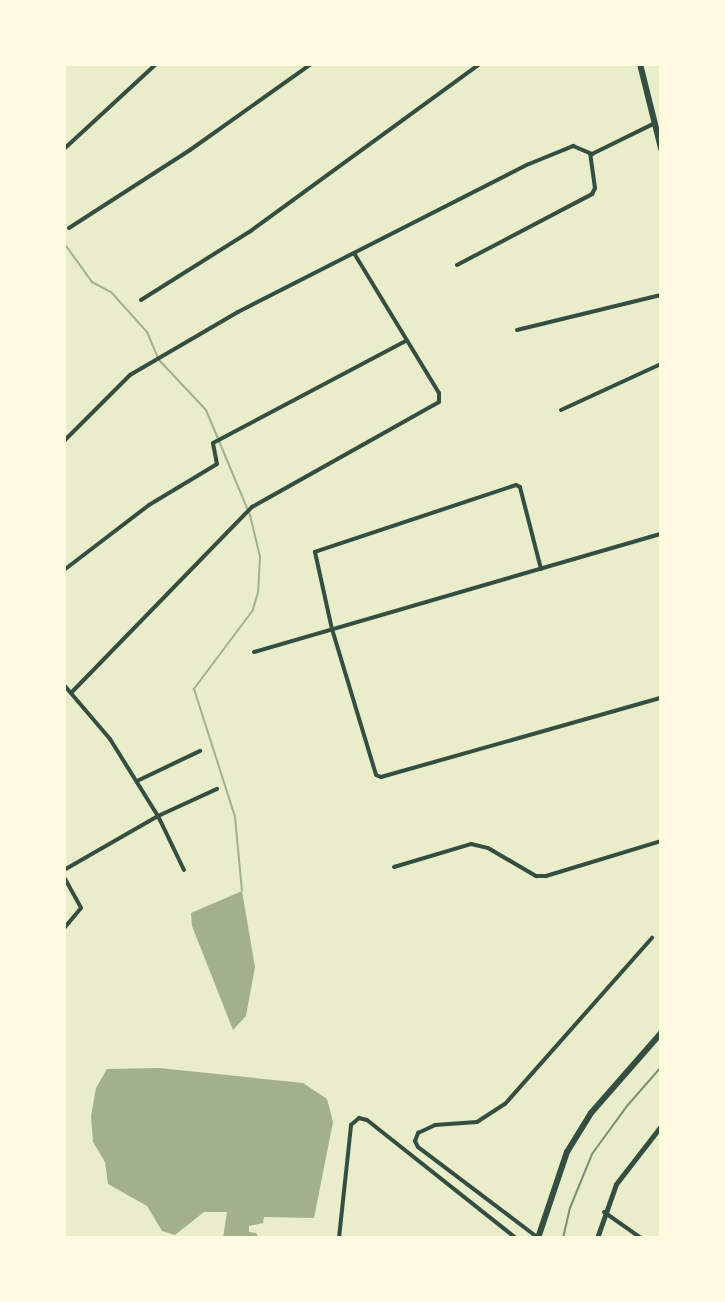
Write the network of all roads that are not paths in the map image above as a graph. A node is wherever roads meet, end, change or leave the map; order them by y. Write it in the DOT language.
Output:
graph roads {
  1 [pos="156,64"];
  2 [pos="311,64"];
  3 [pos="480,64"];
  4 [pos="640,64"];
  5 [pos="655,123"];
  6 [pos="661,148"];
  7 [pos="64,149"];
  8 [pos="590,154"];
  9 [pos="69,228"];
  10 [pos="355,255"];
  11 [pos="457,265"];
  12 [pos="661,295"];
  13 [pos="141,300"];
  14 [pos="517,330"];
  15 [pos="406,341"];
  16 [pos="661,364"];
  17 [pos="561,410"];
  18 [pos="64,441"];
  19 [pos="661,534"];
  20 [pos="541,569"];
  21 [pos="64,570"];
  22 [pos="332,629"];
  23 [pos="254,652"];
  24 [pos="64,685"];
  25 [pos="71,693"];
  26 [pos="661,698"];
  27 [pos="200,751"];
  28 [pos="137,781"];
  29 [pos="217,789"];
  30 [pos="158,816"];
  31 [pos="661,841"];
  32 [pos="394,867"];
  33 [pos="64,870"];
  34 [pos="184,870"];
  35 [pos="64,877"];
  36 [pos="64,928"];
  37 [pos="652,938"];
  38 [pos="661,1033"];
  39 [pos="661,1126"];
  40 [pos="604,1212"];
  41 [pos="339,1238"];
  42 [pos="516,1238"];
  43 [pos="538,1238"];
  44 [pos="597,1238"];
  45 [pos="641,1238"];
  1 -- 7 [label="street"];
  2 -- 9 [label="street"];
  3 -- 13 [label="street"];
  4 -- 5 [label="main road"];
  5 -- 6 [label="main road"];
  5 -- 8 [label="street"];
  8 -- 10 [label="street"];
  8 -- 11 [label="street"];
  10 -- 15 [label="street"];
  10 -- 18 [label="street"];
  12 -- 14 [label="street"];
  15 -- 21 [label="street"];
  15 -- 25 [label="street"];
  16 -- 17 [label="street"];
  19 -- 20 [label="street"];
  20 -- 22 [label="street"];
  20 -- 22 [label="street"];
  22 -- 23 [label="street"];
  22 -- 26 [label="street"];
  24 -- 25 [label="street"];
  25 -- 28 [label="street"];
  27 -- 28 [label="street"];
  28 -- 30 [label="street"];
  29 -- 30 [label="street"];
  30 -- 33 [label="street"];
  30 -- 34 [label="street"];
  31 -- 32 [label="street"];
  35 -- 36 [label="street"];
  37 -- 43 [label="street"];
  38 -- 43 [label="main road"];
  39 -- 40 [label="street"];
  40 -- 44 [label="street"];
  40 -- 45 [label="street"];
  41 -- 42 [label="street"];
}
